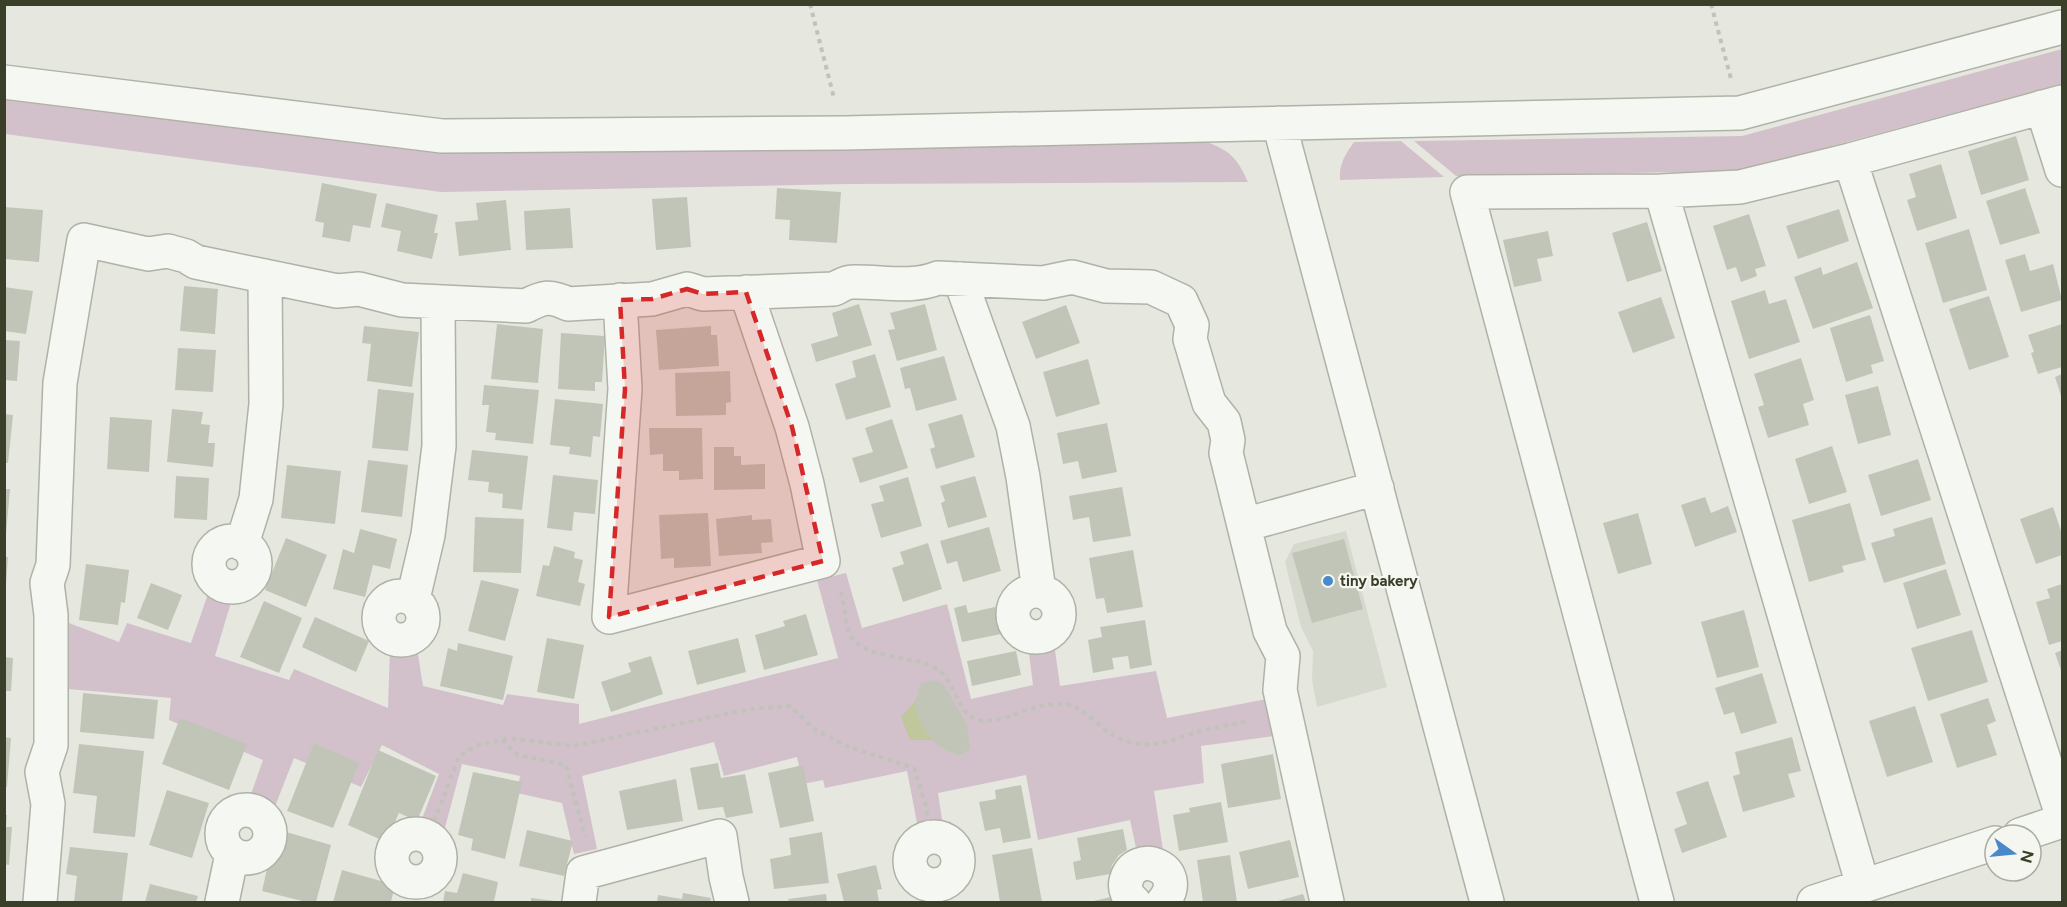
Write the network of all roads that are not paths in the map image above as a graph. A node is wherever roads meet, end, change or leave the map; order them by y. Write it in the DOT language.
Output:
graph roads {
  1 [pos="2062,27"];
  2 [pos="4,82"];
  3 [pos="2052,104"];
  4 [pos="1279,123"];
  5 [pos="1850,160"];
  6 [pos="2062,170"];
  7 [pos="1661,191"];
  8 [pos="265,276"];
  9 [pos="960,279"];
  10 [pos="747,292"];
  11 [pos="620,300"];
  12 [pos="438,302"];
  13 [pos="1377,488"];
  14 [pos="1244,525"];
  15 [pos="242,544"];
  16 [pos="1039,591"];
  17 [pos="412,599"];
  18 [pos="2062,815"];
  19 [pos="2062,821"];
  20 [pos="2043,827"];
  21 [pos="428,838"];
  22 [pos="929,838"];
  23 [pos="1983,847"];
  24 [pos="232,854"];
  25 [pos="1863,886"];
  26 [pos="401,891"];
  27 [pos="933,894"];
  28 [pos="1479,901"];
  29 [pos="40,903"];
  30 [pos="222,903"];
  31 [pos="579,903"];
  32 [pos="732,903"];
  33 [pos="1134,903"];
  34 [pos="1163,903"];
  35 [pos="1327,903"];
  36 [pos="1657,903"];
  37 [pos="1814,903"];
  1 -- 4 [label="street"];
  2 -- 4 [label="street"];
  3 -- 5 [label="street"];
  3 -- 6 [label="street"];
  4 -- 13 [label="street"];
  5 -- 7 [label="street"];
  5 -- 18 [label="street"];
  7 -- 25 [label="street"];
  7 -- 36 [label="street"];
  8 -- 12 [label="street"];
  8 -- 15 [label="street"];
  8 -- 29 [label="street"];
  9 -- 10 [label="street"];
  9 -- 14 [label="street"];
  9 -- 16 [label="street"];
  10 -- 11 [label="street"];
  10 -- 11 [label="street"];
  11 -- 12 [label="street"];
  12 -- 17 [label="street"];
  13 -- 14 [label="street"];
  13 -- 28 [label="street"];
  14 -- 35 [label="street"];
  19 -- 20 [label="street"];
  21 -- 26 [label="street"];
  22 -- 27 [label="street"];
  23 -- 25 [label="street"];
  24 -- 30 [label="street"];
  25 -- 37 [label="street"];
  31 -- 32 [label="street"];
  33 -- 34 [label="street"];
}
